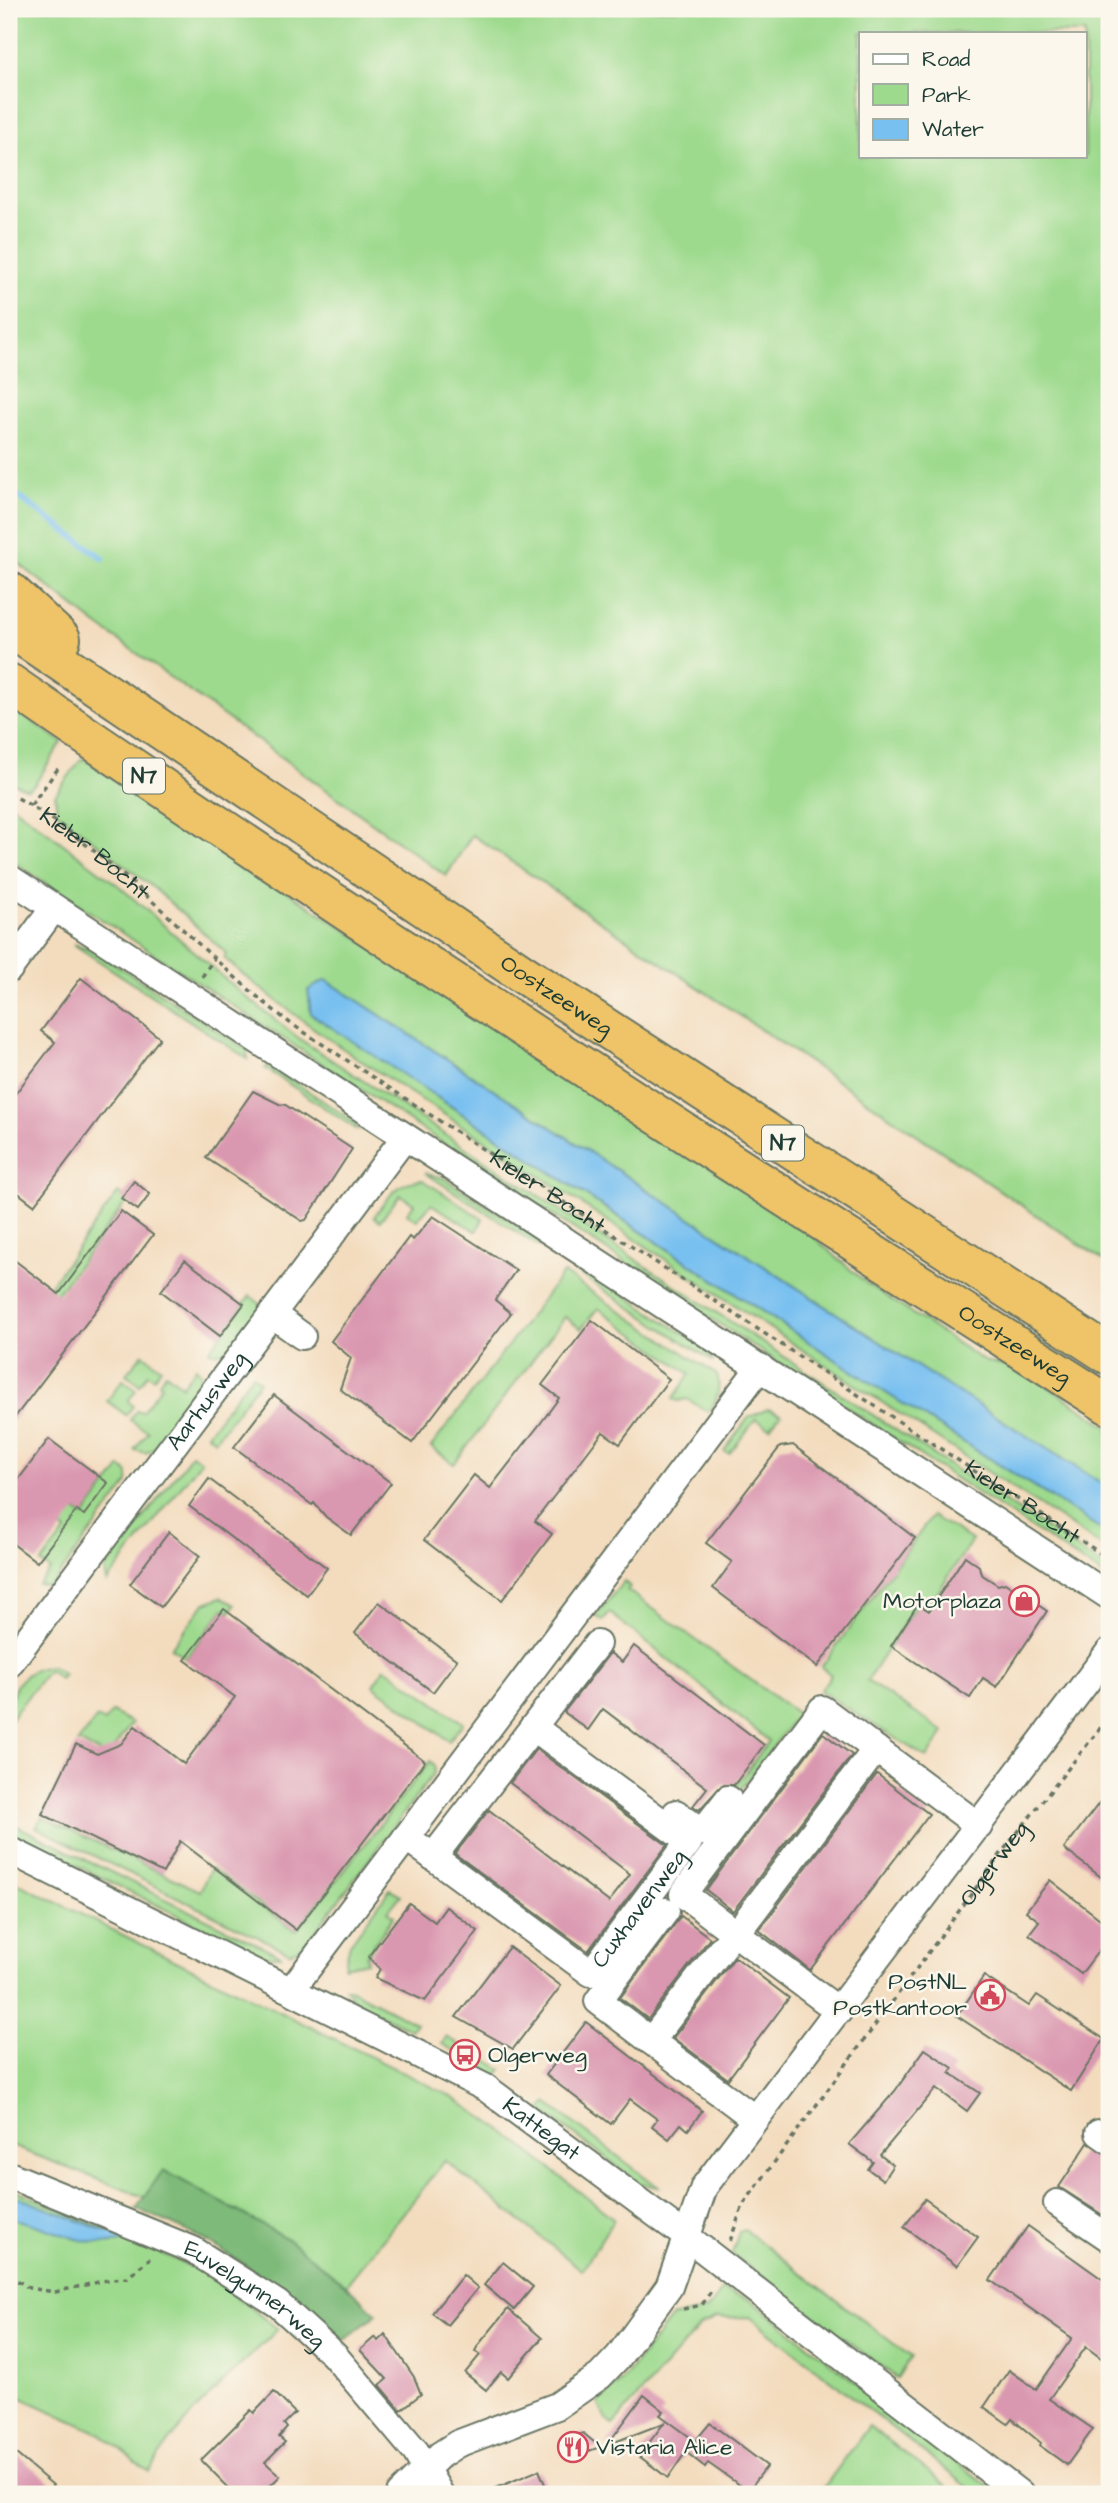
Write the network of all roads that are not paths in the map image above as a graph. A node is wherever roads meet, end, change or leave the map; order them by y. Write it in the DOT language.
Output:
graph roads {
  1 [pos="9,591"];
  2 [pos="9,627"];
  3 [pos="9,683"];
  4 [pos="157,729"];
  5 [pos="9,878"];
  6 [pos="54,908"];
  7 [pos="9,969"];
  8 [pos="404,1137"];
  9 [pos="272,1314"];
  10 [pos="302,1336"];
  11 [pos="1109,1355"];
  12 [pos="760,1367"];
  13 [pos="1109,1405"];
  14 [pos="1109,1596"];
  15 [pos="597,1644"];
  16 [pos="1109,1652"];
  17 [pos="9,1664"];
  18 [pos="514,1694"];
  19 [pos="538,1721"];
  20 [pos="876,1749"];
  21 [pos="728,1799"];
  22 [pos="979,1826"];
  23 [pos="406,1837"];
  24 [pos="9,1850"];
  25 [pos="433,1857"];
  26 [pos="666,1911"];
  27 [pos="729,1940"];
  28 [pos="292,1989"];
  29 [pos="838,2011"];
  30 [pos="651,2041"];
  31 [pos="755,2119"];
  32 [pos="9,2175"];
  33 [pos="1057,2203"];
  34 [pos="687,2237"];
  35 [pos="1109,2238"];
  36 [pos="426,2468"];
  37 [pos="400,2494"];
  38 [pos="440,2494"];
  39 [pos="1020,2494"];
  1 -- 4 [label="highway, N7"];
  2 -- 4 [label="highway, Oostzeeweg / N7"];
  3 -- 13 [label="highway, Oostzeeweg / N7"];
  4 -- 11 [label="highway, Oostzeeweg / N7"];
  5 -- 6 [label="street, Kieler Bocht"];
  6 -- 7 [label="street"];
  6 -- 8 [label="street, Kieler Bocht"];
  8 -- 9 [label="street, Aarhusweg"];
  8 -- 12 [label="street, Kieler Bocht"];
  9 -- 10 [label="street"];
  9 -- 17 [label="street, Aarhusweg"];
  12 -- 14 [label="street, Kieler Bocht"];
  12 -- 18 [label="street"];
  15 -- 19 [label="street"];
  16 -- 22 [label="street, Olgerweg"];
  18 -- 19 [label="street, Cuxhavenweg"];
  18 -- 23 [label="street"];
  19 -- 21 [label="street, Cuxhavenweg"];
  19 -- 25 [label="street"];
  19 -- 25 [label="street, Cuxhavenweg"];
  20 -- 22 [label="street, Olgerweg"];
  20 -- 27 [label="street"];
  20 -- 27 [label="street, Olgerweg"];
  22 -- 29 [label="street, Olgerweg"];
  23 -- 25 [label="street, Cuxhavenweg"];
  23 -- 28 [label="street"];
  24 -- 28 [label="street, Kattegat"];
  26 -- 30 [label="street"];
  27 -- 29 [label="street, Olgerweg"];
  27 -- 30 [label="street"];
  28 -- 34 [label="street, Kattegat"];
  29 -- 31 [label="street, Olgerweg"];
  30 -- 31 [label="street"];
  31 -- 34 [label="street, Olgerweg"];
  32 -- 36 [label="street, Euvelgunnerweg"];
  33 -- 35 [label="street"];
  34 -- 36 [label="street, Olgerweg"];
  34 -- 39 [label="street, Kattegat"];
  36 -- 37 [label="street, Olgerweg"];
  36 -- 38 [label="street, Euvelgunnerweg"];
}
